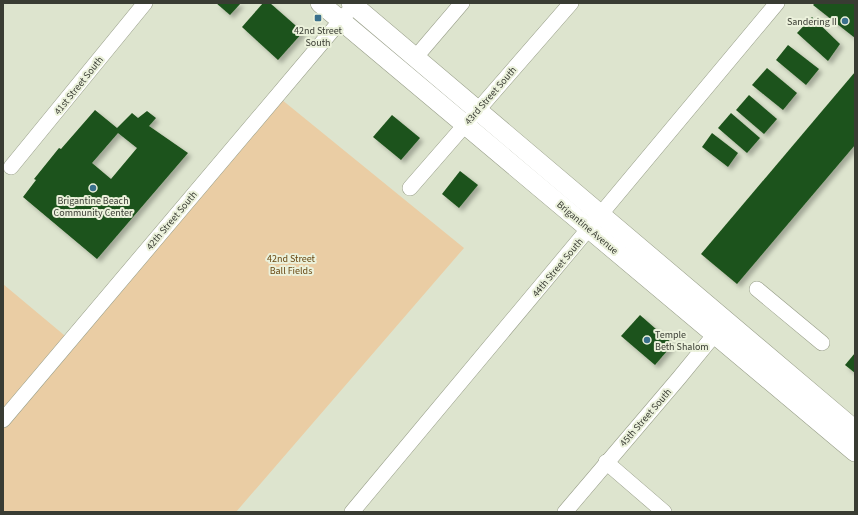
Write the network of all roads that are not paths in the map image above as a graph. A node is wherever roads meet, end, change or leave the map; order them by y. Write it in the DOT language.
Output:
graph roads {
  1 [pos="145,3"];
  2 [pos="320,3"];
  3 [pos="462,3"];
  4 [pos="571,3"];
  5 [pos="777,3"];
  6 [pos="353,4"];
  7 [pos="341,20"];
  8 [pos="415,58"];
  9 [pos="471,118"];
  10 [pos="11,167"];
  11 [pos="410,188"];
  12 [pos="595,222"];
  13 [pos="757,289"];
  14 [pos="722,329"];
  15 [pos="822,343"];
  16 [pos="3,420"];
  17 [pos="855,430"];
  18 [pos="855,452"];
  19 [pos="606,462"];
  20 [pos="352,512"];
  21 [pos="565,512"];
  22 [pos="664,512"];
  1 -- 10 [label="street, 41st Street South"];
  2 -- 7 [label="main road, Brigantine Avenue"];
  3 -- 8 [label="street"];
  4 -- 9 [label="street, 43rd Street South"];
  5 -- 12 [label="street, 44th Street South"];
  6 -- 7 [label="street"];
  6 -- 8 [label="main road, Brigantine Avenue"];
  7 -- 9 [label="main road, Brigantine Avenue"];
  7 -- 16 [label="street, 42th Street South"];
  8 -- 9 [label="main road, Brigantine Avenue"];
  9 -- 11 [label="street, 43rd Street South"];
  9 -- 12 [label="main road, Brigantine Avenue"];
  12 -- 14 [label="main road, Brigantine Avenue"];
  12 -- 20 [label="street, 44th Street South"];
  13 -- 15 [label="street"];
  14 -- 17 [label="main road, Brigantine Avenue"];
  14 -- 18 [label="main road, Brigantine Avenue"];
  14 -- 19 [label="street, 45th Street South"];
  19 -- 21 [label="street, 45th Street South"];
  19 -- 22 [label="street"];
}
